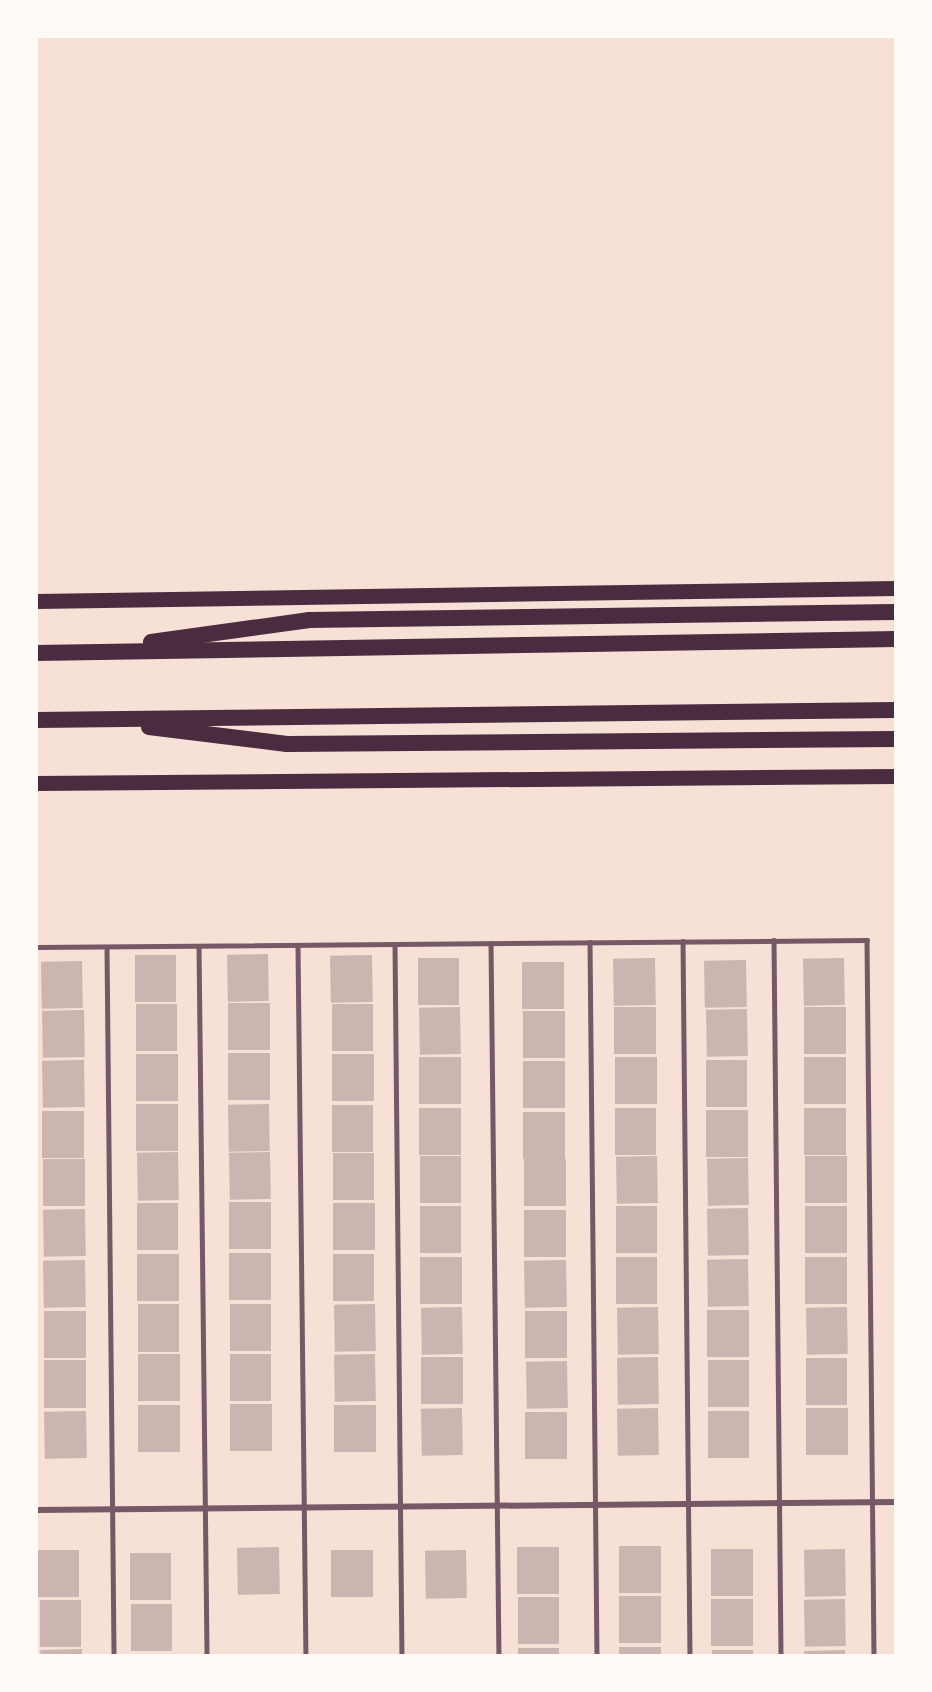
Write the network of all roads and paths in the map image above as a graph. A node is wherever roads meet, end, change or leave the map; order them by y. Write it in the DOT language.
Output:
graph roads {
  1 [pos="896,588"];
  2 [pos="36,601"];
  3 [pos="896,612"];
  4 [pos="896,639"];
  5 [pos="36,652"];
  6 [pos="79,652"];
  7 [pos="896,710"];
  8 [pos="36,720"];
  9 [pos="83,720"];
  10 [pos="896,738"];
  11 [pos="896,776"];
  12 [pos="36,783"];
  13 [pos="774,940"];
  14 [pos="683,941"];
  15 [pos="590,942"];
  16 [pos="491,943"];
  17 [pos="395,944"];
  18 [pos="298,945"];
  19 [pos="199,946"];
  20 [pos="36,947"];
  21 [pos="107,947"];
  22 [pos="872,1502"];
  23 [pos="896,1502"];
  24 [pos="780,1503"];
  25 [pos="688,1504"];
  26 [pos="596,1505"];
  27 [pos="497,1506"];
  28 [pos="401,1507"];
  29 [pos="205,1508"];
  30 [pos="304,1508"];
  31 [pos="112,1509"];
  32 [pos="36,1510"];
  33 [pos="114,1656"];
  34 [pos="207,1656"];
  35 [pos="306,1656"];
  36 [pos="402,1656"];
  37 [pos="499,1656"];
  38 [pos="597,1656"];
  39 [pos="690,1656"];
  40 [pos="781,1656"];
  41 [pos="874,1656"];
  1 -- 2 [label="main road"];
  3 -- 6 [label="highway"];
  4 -- 6 [label="highway"];
  5 -- 6 [label="highway"];
  7 -- 9 [label="highway"];
  8 -- 9 [label="highway"];
  9 -- 10 [label="highway"];
  11 -- 12 [label="main road"];
  13 -- 14 [label="lane"];
  13 -- 22 [label="lane"];
  13 -- 24 [label="lane"];
  14 -- 15 [label="lane"];
  14 -- 25 [label="lane"];
  15 -- 16 [label="lane"];
  15 -- 26 [label="lane"];
  16 -- 17 [label="lane"];
  16 -- 27 [label="lane"];
  17 -- 18 [label="lane"];
  17 -- 28 [label="lane"];
  18 -- 19 [label="lane"];
  18 -- 30 [label="lane"];
  19 -- 21 [label="lane"];
  19 -- 29 [label="lane"];
  20 -- 21 [label="lane"];
  21 -- 31 [label="lane"];
  22 -- 23 [label="street"];
  22 -- 24 [label="street"];
  22 -- 41 [label="lane"];
  24 -- 25 [label="street"];
  24 -- 40 [label="lane"];
  25 -- 26 [label="street"];
  25 -- 39 [label="lane"];
  26 -- 27 [label="street"];
  26 -- 38 [label="lane"];
  27 -- 28 [label="street"];
  27 -- 37 [label="lane"];
  28 -- 30 [label="street"];
  28 -- 36 [label="lane"];
  29 -- 30 [label="street"];
  29 -- 31 [label="street"];
  29 -- 34 [label="lane"];
  30 -- 35 [label="lane"];
  31 -- 32 [label="street"];
  31 -- 33 [label="lane"];
}
